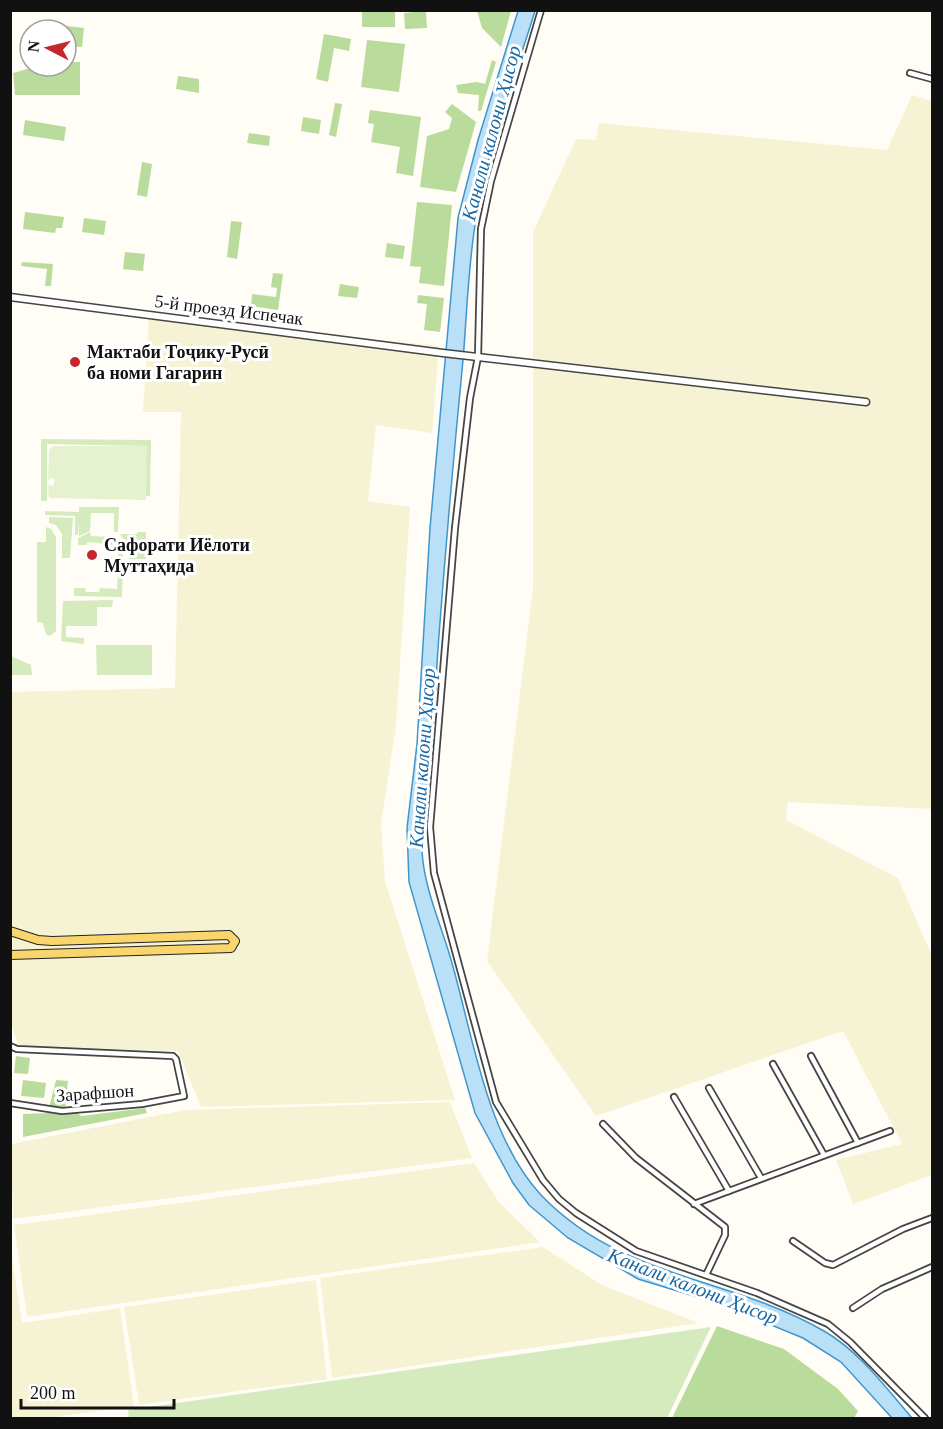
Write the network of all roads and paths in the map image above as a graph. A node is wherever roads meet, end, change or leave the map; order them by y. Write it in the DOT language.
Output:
graph roads {
  1 [pos="541,10"];
  2 [pos="910,73"];
  3 [pos="933,79"];
  4 [pos="10,297"];
  5 [pos="474,357"];
  6 [pos="866,402"];
  7 [pos="10,931"];
  8 [pos="186,937"];
  9 [pos="188,950"];
  10 [pos="10,955"];
  11 [pos="10,1046"];
  12 [pos="811,1056"];
  13 [pos="773,1064"];
  14 [pos="709,1088"];
  15 [pos="674,1097"];
  16 [pos="10,1103"];
  17 [pos="603,1124"];
  18 [pos="890,1131"];
  19 [pos="858,1143"];
  20 [pos="824,1155"];
  21 [pos="761,1178"];
  22 [pos="729,1191"];
  23 [pos="694,1204"];
  24 [pos="933,1218"];
  25 [pos="793,1241"];
  26 [pos="933,1267"];
  27 [pos="706,1275"];
  28 [pos="853,1308"];
  29 [pos="925,1419"];
  1 -- 5 [label="street"];
  2 -- 3 [label="street"];
  4 -- 5 [label="street, 5-й проезд Испечак"];
  5 -- 6 [label="street, 5-й проезд Испечак"];
  5 -- 27 [label="street"];
  7 -- 8 [label="main road"];
  8 -- 9 [label="main road"];
  8 -- 9 [label="main road"];
  9 -- 10 [label="main road"];
  11 -- 16 [label="street, Зарафшон"];
  12 -- 19 [label="street"];
  13 -- 20 [label="street"];
  14 -- 21 [label="street"];
  15 -- 22 [label="street"];
  17 -- 23 [label="street"];
  18 -- 19 [label="street"];
  19 -- 20 [label="street"];
  20 -- 21 [label="street"];
  21 -- 22 [label="street"];
  22 -- 23 [label="street"];
  23 -- 27 [label="street"];
  24 -- 25 [label="street"];
  26 -- 28 [label="street"];
  27 -- 29 [label="street"];
}
